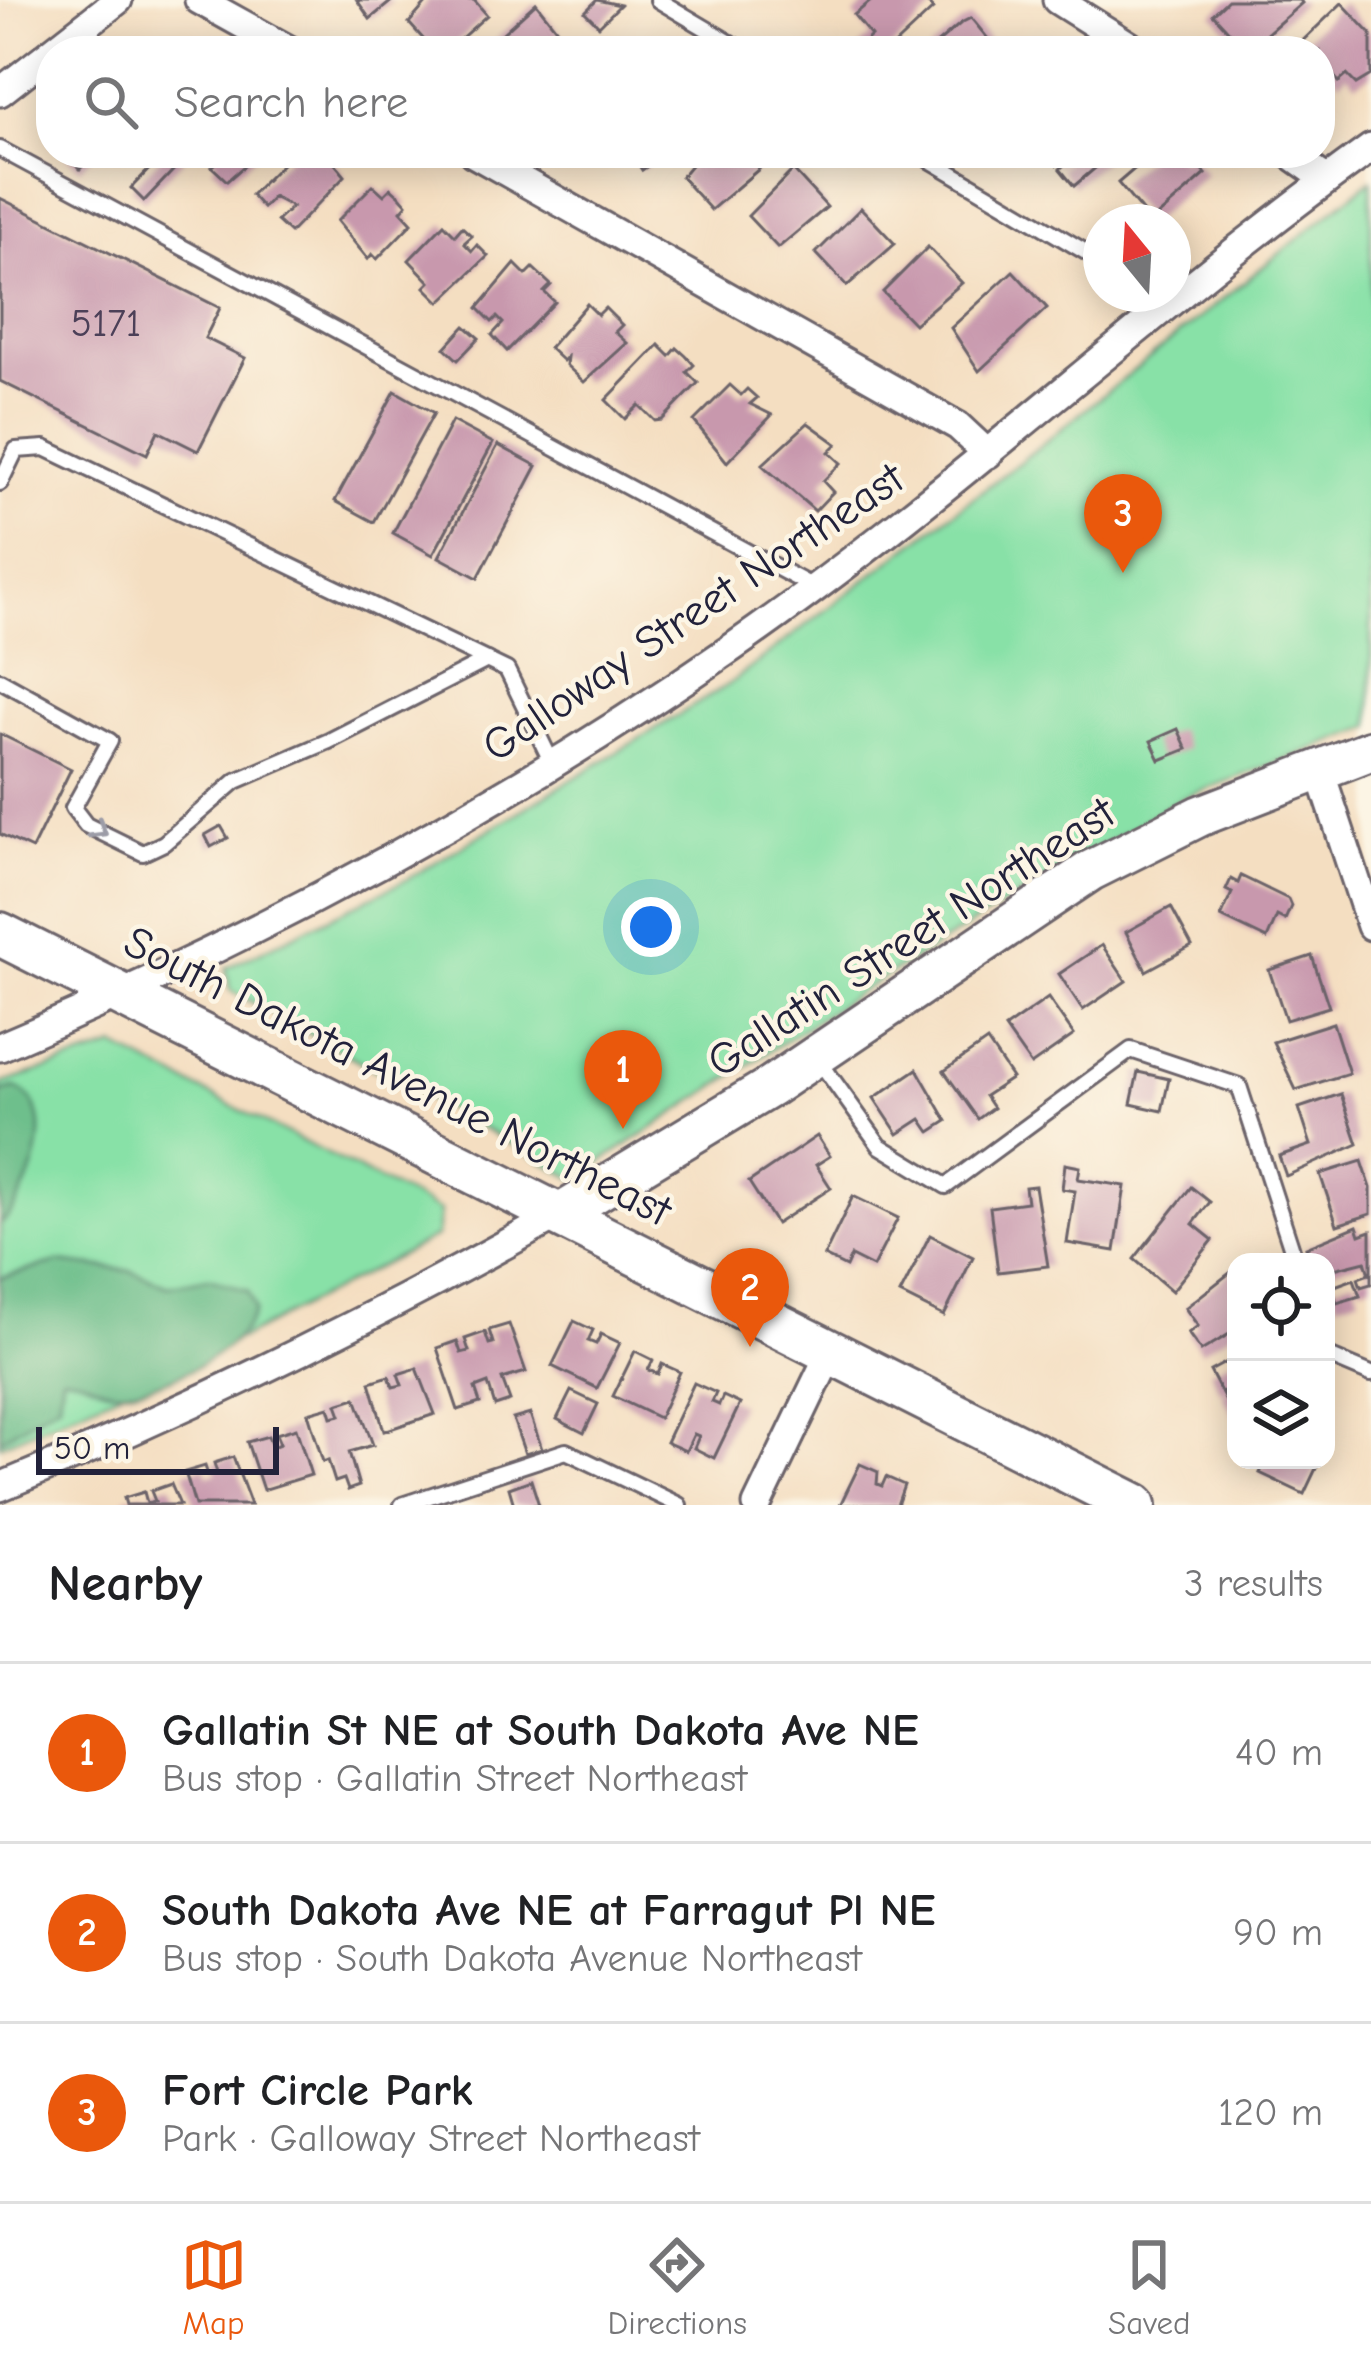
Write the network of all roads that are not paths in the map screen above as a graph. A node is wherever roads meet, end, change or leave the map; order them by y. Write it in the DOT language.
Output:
graph roads {
  1 [pos="118,0"];
  2 [pos="199,0"];
  3 [pos="658,0"];
  4 [pos="1057,0"];
  5 [pos="72,36"];
  6 [pos="264,36"];
  7 [pos="719,36"];
  8 [pos="1114,36"];
  9 [pos="36,64"];
  10 [pos="0,92"];
  11 [pos="1371,148"];
  12 [pos="0,149"];
  13 [pos="499,168"];
  14 [pos="943,168"];
  15 [pos="1310,168"];
  16 [pos="1327,180"];
  17 [pos="1083,250"];
  18 [pos="1191,279"];
  19 [pos="1149,312"];
  20 [pos="988,454"];
  21 [pos="0,484"];
  22 [pos="813,587"];
  23 [pos="487,660"];
  24 [pos="0,680"];
  25 [pos="1371,750"];
  26 [pos="552,763"];
  27 [pos="1319,768"];
  28 [pos="1371,926"];
  29 [pos="0,934"];
  30 [pos="118,994"];
  31 [pos="0,1047"];
  32 [pos="815,1056"];
  33 [pos="560,1214"];
  34 [pos="1293,1253"];
  35 [pos="832,1349"];
  36 [pos="1335,1359"];
  37 [pos="1371,1373"];
  38 [pos="0,1487"];
  39 [pos="1130,1504"];
  40 [pos="402,1505"];
  41 [pos="679,1505"];
  42 [pos="757,1505"];
  1 -- 5 [label="street"];
  2 -- 6 [label="street"];
  3 -- 7 [label="lane"];
  4 -- 8 [label="street"];
  9 -- 10 [label="street"];
  11 -- 16 [label="street, Galloway Street Northeast"];
  12 -- 22 [label="lane"];
  13 -- 20 [label="street"];
  14 -- 17 [label="lane"];
  15 -- 16 [label="street"];
  16 -- 18 [label="street, Galloway Street Northeast"];
  19 -- 20 [label="street, Galloway Street Northeast"];
  20 -- 22 [label="street, Galloway Street Northeast"];
  21 -- 23 [label="lane"];
  22 -- 26 [label="street, Galloway Street Northeast"];
  24 -- 23 [label="lane, one-way"];
  23 -- 26 [label="lane"];
  25 -- 27 [label="street, Gallatin Street Northeast"];
  26 -- 30 [label="street, Galloway Street Northeast"];
  27 -- 28 [label="street"];
  27 -- 32 [label="street, Gallatin Street Northeast"];
  29 -- 30 [label="main road, South Dakota Avenue Northeast"];
  30 -- 31 [label="street, Galloway Street Northeast"];
  30 -- 33 [label="main road, South Dakota Avenue Northeast"];
  32 -- 33 [label="street, Gallatin Street Northeast"];
  32 -- 34 [label="lane"];
  33 -- 35 [label="main road, South Dakota Avenue Northeast"];
  33 -- 38 [label="street, Gallatin Street Northeast"];
  35 -- 39 [label="main road, South Dakota Avenue Northeast"];
  35 -- 42 [label="street"];
  36 -- 37 [label="lane"];
  40 -- 41 [label="lane"];
}
